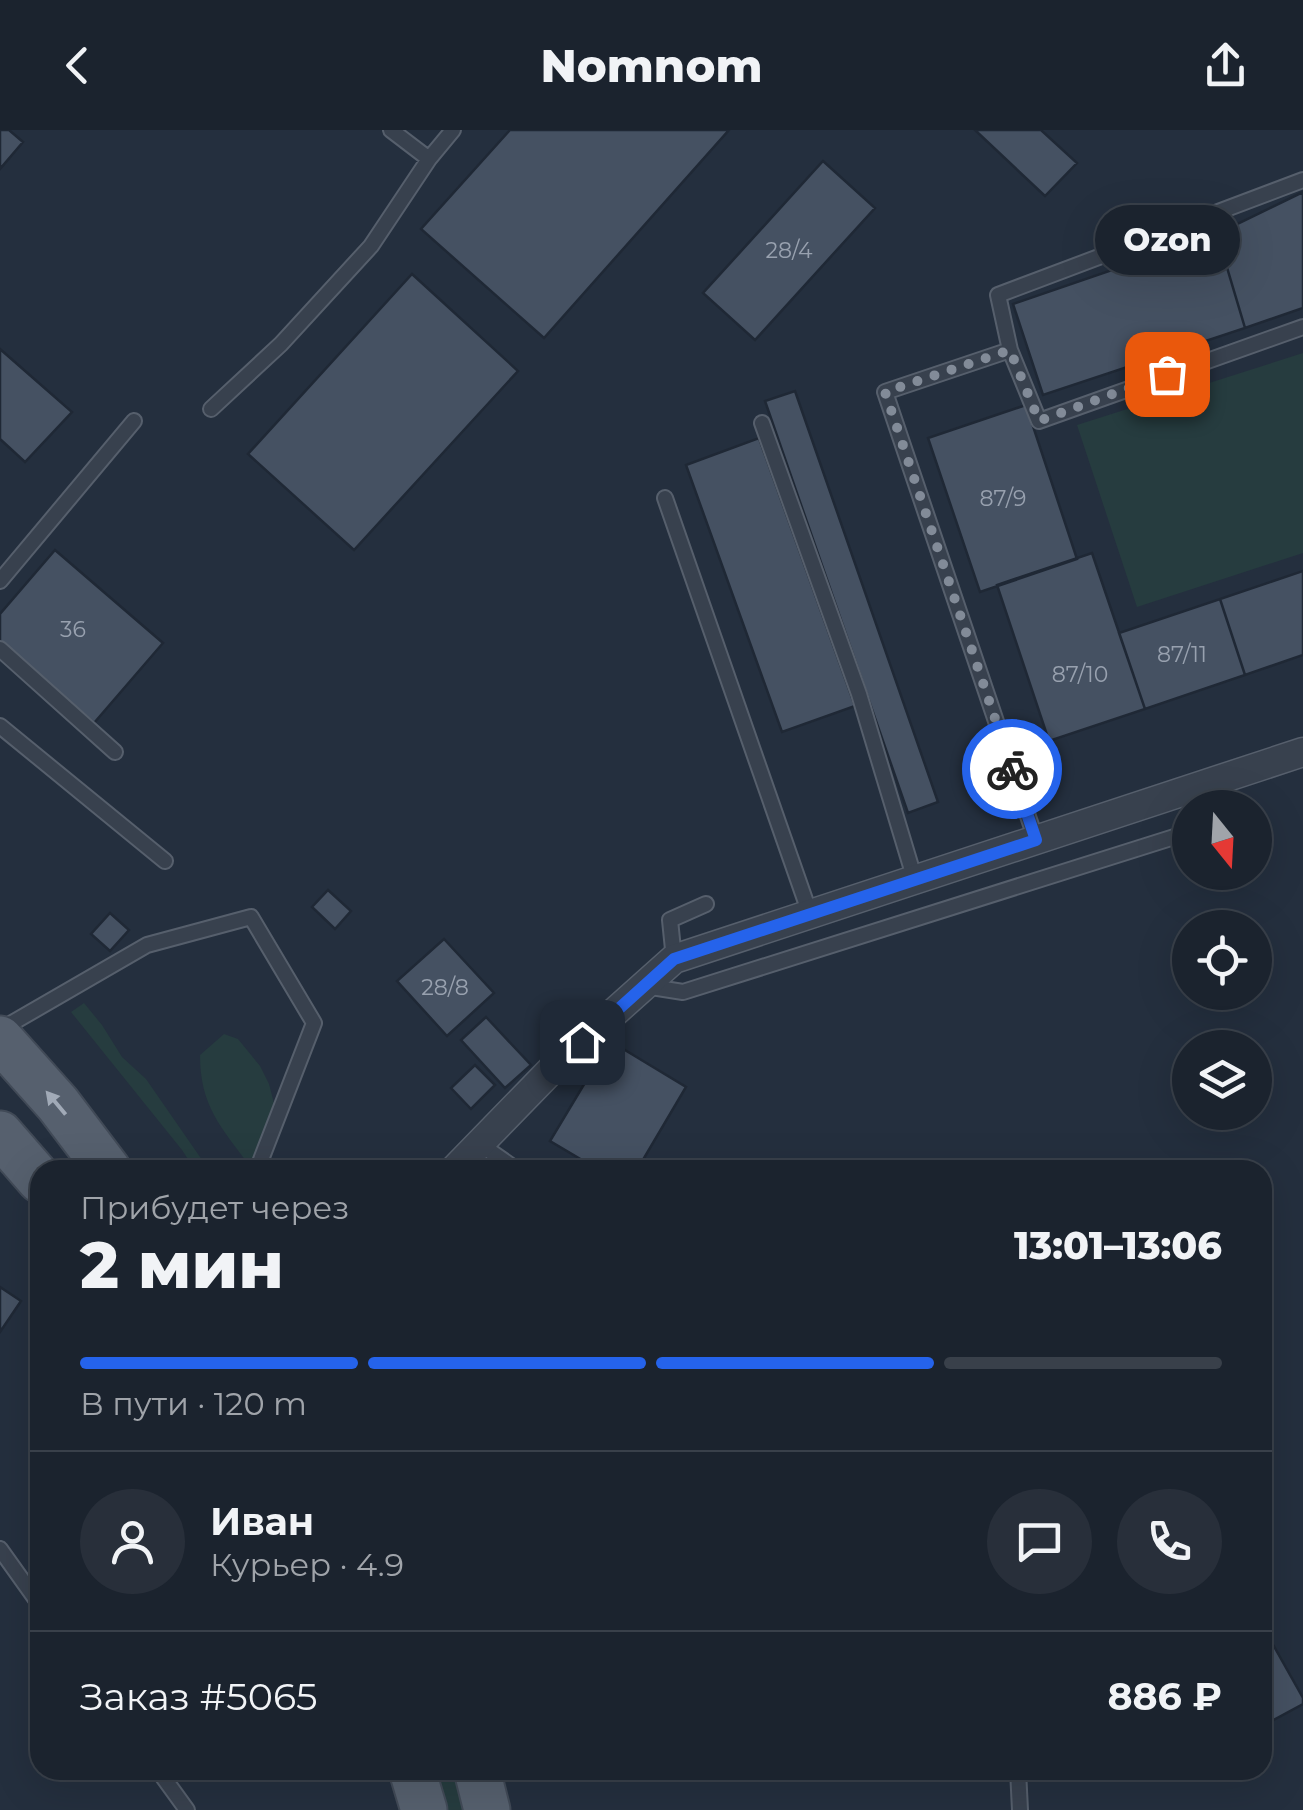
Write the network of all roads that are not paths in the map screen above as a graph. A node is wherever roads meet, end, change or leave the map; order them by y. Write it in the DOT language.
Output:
graph roads {
  1 [pos="391,130"];
  2 [pos="453,130"];
  3 [pos="428,159"];
  4 [pos="1303,180"];
  5 [pos="1303,327"];
  6 [pos="1010,350"];
  7 [pos="211,409"];
  8 [pos="134,421"];
  9 [pos="762,423"];
  10 [pos="665,498"];
  11 [pos="0,581"];
  12 [pos="0,649"];
  13 [pos="0,726"];
  14 [pos="115,752"];
  15 [pos="1303,752"];
  16 [pos="1172,838"];
  17 [pos="1036,840"];
  18 [pos="165,861"];
  19 [pos="914,880"];
  20 [pos="706,904"];
  21 [pos="810,914"];
  22 [pos="674,959"];
  23 [pos="645,986"];
  24 [pos="0,1030"];
  25 [pos="0,1039"];
  26 [pos="0,1134"];
  27 [pos="480,1144"];
  28 [pos="100,1160"];
  29 [pos="261,1160"];
  30 [pos="464,1160"];
  31 [pos="503,1160"];
  32 [pos="30,1168"];
  33 [pos="0,1549"];
  34 [pos="30,1591"];
  35 [pos="165,1780"];
  36 [pos="415,1780"];
  37 [pos="480,1780"];
  38 [pos="1018,1780"];
  39 [pos="186,1810"];
  40 [pos="424,1810"];
  41 [pos="487,1810"];
  42 [pos="1020,1810"];
  1 -- 3 [label="lane"];
  2 -- 3 [label="lane"];
  3 -- 7 [label="lane"];
  4 -- 6 [label="lane"];
  5 -- 6 [label="lane"];
  6 -- 17 [label="lane"];
  8 -- 11 [label="lane"];
  9 -- 19 [label="lane"];
  10 -- 21 [label="lane"];
  12 -- 14 [label="lane"];
  13 -- 18 [label="lane"];
  15 -- 17 [label="street"];
  16 -- 23 [label="lane"];
  17 -- 19 [label="street"];
  19 -- 21 [label="street"];
  20 -- 22 [label="lane"];
  21 -- 22 [label="street"];
  22 -- 23 [label="street"];
  23 -- 27 [label="street"];
  24 -- 29 [label="lane"];
  28 -- 25 [label="main road, one-way"];
  26 -- 32 [label="main road"];
  27 -- 30 [label="street"];
  27 -- 31 [label="lane"];
  33 -- 34 [label="lane"];
  35 -- 39 [label="lane"];
  36 -- 40 [label="main road"];
  37 -- 41 [label="main road"];
  38 -- 42 [label="lane"];
}
